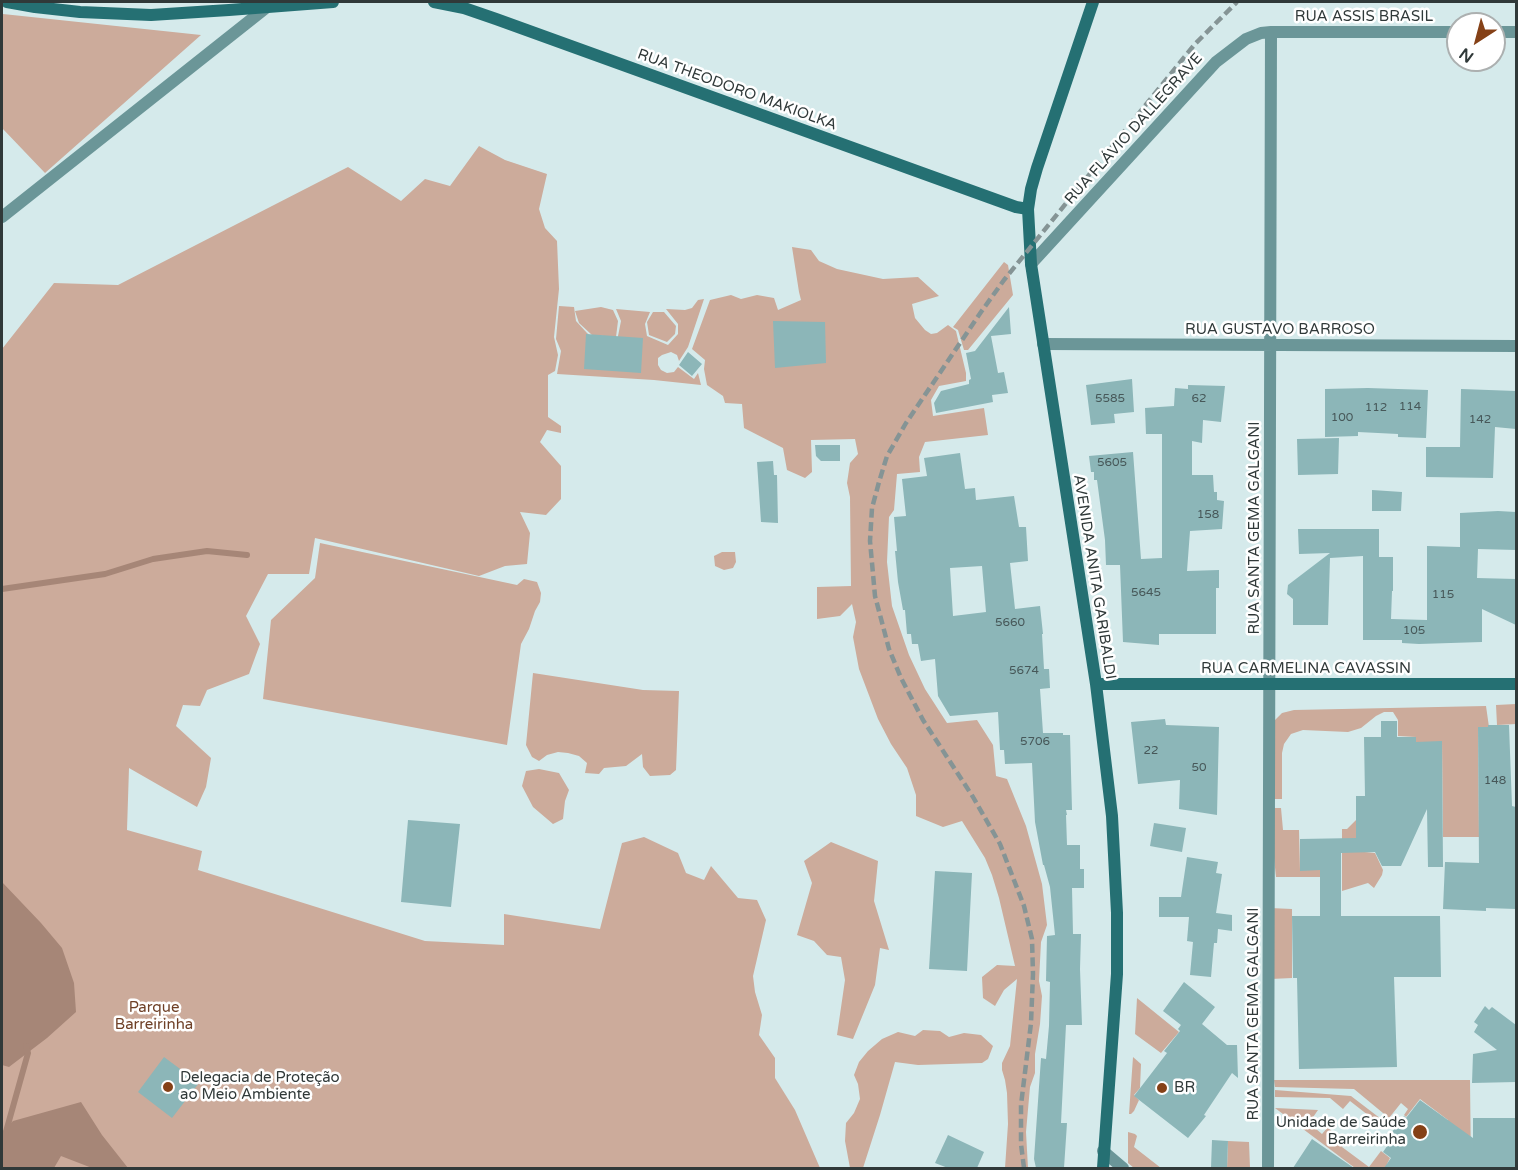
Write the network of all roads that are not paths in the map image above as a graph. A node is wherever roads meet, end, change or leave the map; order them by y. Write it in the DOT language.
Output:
graph roads {
  1 [pos="7,2"];
  2 [pos="333,2"];
  3 [pos="434,2"];
  4 [pos="1093,2"];
  5 [pos="229,6"];
  6 [pos="267,7"];
  7 [pos="1271,32"];
  8 [pos="1446,32"];
  9 [pos="1028,209"];
  10 [pos="2,218"];
  11 [pos="1031,264"];
  12 [pos="1043,344"];
  13 [pos="1270,345"];
  14 [pos="1516,346"];
  15 [pos="1096,684"];
  16 [pos="1269,684"];
  17 [pos="1516,684"];
  18 [pos="1103,1151"];
  19 [pos="1103,1168"];
  20 [pos="1123,1168"];
  21 [pos="1268,1168"];
  1 -- 5 [label="main road"];
  2 -- 6 [label="main road"];
  3 -- 9 [label="main road, RUA THEODORO MAKIOLKA"];
  4 -- 9 [label="main road, AVENIDA ANITA GARIBALDI"];
  5 -- 6 [label="main road"];
  6 -- 10 [label="street"];
  7 -- 8 [label="street, RUA ASSIS BRASIL"];
  7 -- 11 [label="street, RUA FLÁVIO DALLEGRAVE"];
  7 -- 13 [label="street, RUA SANTA GEMA GALGANI"];
  9 -- 11 [label="main road, AVENIDA ANITA GARIBALDI"];
  11 -- 12 [label="main road, AVENIDA ANITA GARIBALDI"];
  12 -- 13 [label="street, RUA GUSTAVO BARROSO"];
  12 -- 15 [label="main road, AVENIDA ANITA GARIBALDI"];
  13 -- 14 [label="street, RUA GUSTAVO BARROSO"];
  13 -- 16 [label="street, RUA SANTA GEMA GALGANI"];
  15 -- 16 [label="main road, RUA CARMELINA CAVASSIN"];
  15 -- 18 [label="main road, AVENIDA ANITA GARIBALDI"];
  16 -- 17 [label="main road, RUA CARMELINA CAVASSIN"];
  16 -- 21 [label="street, RUA SANTA GEMA GALGANI"];
  18 -- 19 [label="main road, AVENIDA ANITA GARIBALDI"];
  18 -- 20 [label="street"];
}
